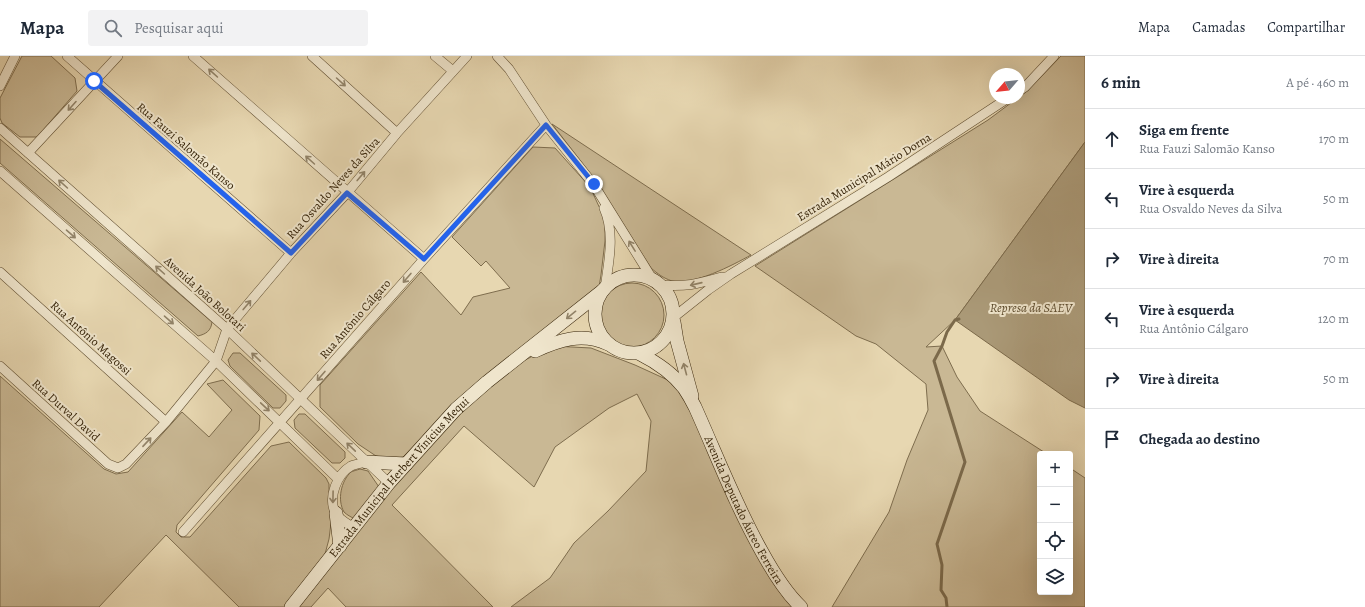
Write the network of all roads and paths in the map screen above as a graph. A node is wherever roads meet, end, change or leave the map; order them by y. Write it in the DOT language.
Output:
graph roads {
  1 [pos="15,56"];
  2 [pos="67,56"];
  3 [pos="118,56"];
  4 [pos="193,56"];
  5 [pos="312,56"];
  6 [pos="435,56"];
  7 [pos="467,56"];
  8 [pos="497,56"];
  9 [pos="1054,56"];
  10 [pos="453,71"];
  11 [pos="94,81"];
  12 [pos="0,86"];
  13 [pos="1025,87"];
  14 [pos="999,104"];
  15 [pos="546,125"];
  16 [pos="0,128"];
  17 [pos="397,132"];
  18 [pos="28,153"];
  19 [pos="0,171"];
  20 [pos="594,184"];
  21 [pos="347,193"];
  22 [pos="291,253"];
  23 [pos="424,259"];
  24 [pos="0,272"];
  25 [pos="731,274"];
  26 [pos="657,282"];
  27 [pos="604,289"];
  28 [pos="674,319"];
  29 [pos="227,330"];
  30 [pos="609,345"];
  31 [pos="640,354"];
  32 [pos="518,358"];
  33 [pos="216,361"];
  34 [pos="0,366"];
  35 [pos="300,399"];
  36 [pos="695,407"];
  37 [pos="166,422"];
  38 [pos="281,422"];
  39 [pos="366,462"];
  40 [pos="406,464"];
  41 [pos="118,468"];
  42 [pos="338,479"];
  43 [pos="389,483"];
  44 [pos="336,513"];
  45 [pos="354,528"];
  46 [pos="183,532"];
  47 [pos="340,546"];
  48 [pos="291,607"];
  49 [pos="801,607"];
  1 -- 12 [label="street"];
  2 -- 11 [label="street, Rua Fauzi Salomão Kanso"];
  3 -- 11 [label="street"];
  21 -- 4 [label="street, one-way"];
  5 -- 17 [label="street, one-way"];
  6 -- 10 [label="street"];
  7 -- 10 [label="street, Rua Osvaldo Neves da Silva"];
  8 -- 15 [label="street"];
  9 -- 13 [label="street"];
  10 -- 17 [label="street, Rua Osvaldo Neves da Silva"];
  11 -- 18 [label="street, one-way"];
  11 -- 22 [label="street, Rua Fauzi Salomão Kanso"];
  14 -- 25 [label="street, Estrada Municipal Mário Dorna"];
  15 -- 20 [label="street"];
  15 -- 23 [label="street, Rua Antônio Cálgaro"];
  16 -- 18 [label="street, Avenida João Bolotari"];
  21 -- 17 [label="street, Rua Osvaldo Neves da Silva, one-way"];
  29 -- 18 [label="street, Avenida João Bolotari, one-way"];
  19 -- 33 [label="street, one-way"];
  26 -- 20 [label="street, one-way"];
  20 -- 27 [label="street"];
  21 -- 22 [label="street, Rua Osvaldo Neves da Silva"];
  21 -- 23 [label="street"];
  29 -- 22 [label="street, Rua Osvaldo Neves da Silva, one-way"];
  23 -- 35 [label="street, Rua Antônio Cálgaro, one-way"];
  24 -- 37 [label="street, Rua Antônio Magossi"];
  25 -- 26 [label="street, one-way"];
  25 -- 28 [label="street"];
  26 -- 27 [label="main road"];
  26 -- 28 [label="main road"];
  27 -- 30 [label="main road"];
  27 -- 32 [label="main road, Estrada Municipal Herbert Vinícius Mequi, one-way"];
  28 -- 31 [label="main road"];
  36 -- 28 [label="main road, Avenida Deputado Áureo Ferreira, one-way"];
  29 -- 33 [label="street, Rua Osvaldo Neves da Silva"];
  35 -- 29 [label="street, Avenida João Bolotari, one-way"];
  30 -- 31 [label="main road"];
  30 -- 32 [label="main road, Estrada Municipal Herbert Vinícius Mequi"];
  31 -- 36 [label="main road, Avenida Deputado Áureo Ferreira"];
  32 -- 40 [label="main road, Estrada Municipal Herbert Vinícius Mequi"];
  33 -- 37 [label="street, Rua Osvaldo Neves da Silva"];
  33 -- 38 [label="street, one-way"];
  34 -- 41 [label="street, Rua Durval David"];
  35 -- 38 [label="street, Rua Antônio Cálgaro"];
  39 -- 35 [label="street, Avenida João Bolotari, one-way"];
  36 -- 49 [label="main road, Avenida Deputado Áureo Ferreira"];
  41 -- 37 [label="street, Rua Osvaldo Neves da Silva, one-way"];
  38 -- 42 [label="street"];
  38 -- 46 [label="street, Rua Antônio Cálgaro"];
  39 -- 40 [label="main road"];
  39 -- 42 [label="street"];
  39 -- 43 [label="street, Avenida João Bolotari"];
  40 -- 43 [label="main road, Estrada Municipal Herbert Vinícius Mequi"];
  42 -- 44 [label="street, one-way"];
  43 -- 45 [label="main road, Estrada Municipal Herbert Vinícius Mequi"];
  44 -- 45 [label="street"];
  44 -- 47 [label="main road"];
  45 -- 47 [label="main road, Estrada Municipal Herbert Vinícius Mequi"];
  47 -- 48 [label="main road, Estrada Municipal Herbert Vinícius Mequi"];
}
